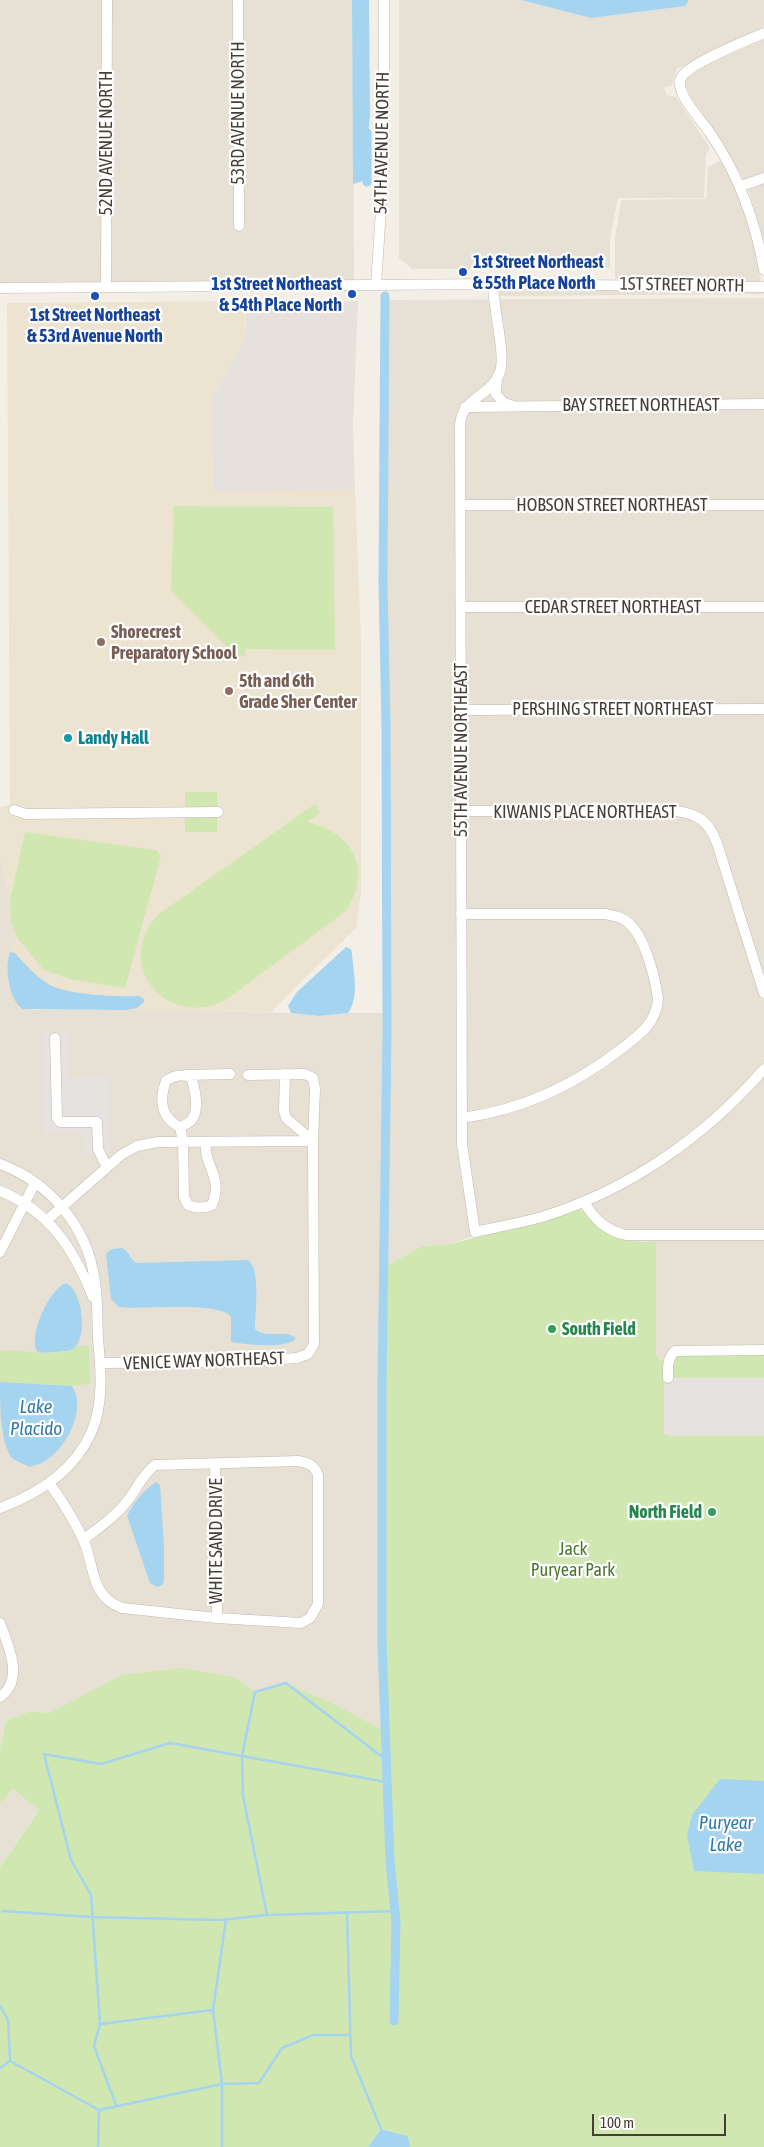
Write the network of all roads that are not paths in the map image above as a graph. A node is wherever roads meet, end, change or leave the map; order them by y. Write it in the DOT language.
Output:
graph roads {
  1 [pos="106,0"];
  2 [pos="238,0"];
  3 [pos="384,0"];
  4 [pos="764,33"];
  5 [pos="764,178"];
  6 [pos="741,186"];
  7 [pos="239,226"];
  8 [pos="764,270"];
  9 [pos="493,284"];
  10 [pos="376,285"];
  11 [pos="106,287"];
  12 [pos="764,287"];
  13 [pos="0,288"];
  14 [pos="498,377"];
  15 [pos="764,404"];
  16 [pos="517,406"];
  17 [pos="465,407"];
  18 [pos="460,505"];
  19 [pos="764,505"];
  20 [pos="461,607"];
  21 [pos="764,607"];
  22 [pos="764,709"];
  23 [pos="461,710"];
  24 [pos="14,810"];
  25 [pos="461,811"];
  26 [pos="218,812"];
  27 [pos="461,914"];
  28 [pos="764,993"];
  29 [pos="55,1038"];
  30 [pos="764,1069"];
  31 [pos="230,1074"];
  32 [pos="285,1074"];
  33 [pos="184,1075"];
  34 [pos="248,1075"];
  35 [pos="462,1118"];
  36 [pos="180,1127"];
  37 [pos="313,1141"];
  38 [pos="183,1142"];
  39 [pos="206,1142"];
  40 [pos="0,1164"];
  41 [pos="107,1167"];
  42 [pos="35,1183"];
  43 [pos="0,1191"];
  44 [pos="584,1202"];
  45 [pos="24,1204"];
  46 [pos="62,1206"];
  47 [pos="46,1221"];
  48 [pos="764,1235"];
  49 [pos="0,1252"];
  50 [pos="96,1305"];
  51 [pos="764,1350"];
  52 [pos="100,1363"];
  53 [pos="668,1378"];
  54 [pos="216,1464"];
  55 [pos="50,1484"];
  56 [pos="0,1508"];
  57 [pos="84,1539"];
  58 [pos="217,1618"];
  59 [pos="0,1623"];
  60 [pos="0,1697"];
  1 -- 11 [label="street, 52ND AVENUE NORTH"];
  2 -- 7 [label="street, 53RD AVENUE NORTH"];
  3 -- 10 [label="street, 54TH AVENUE NORTH"];
  4 -- 6 [label="street"];
  5 -- 6 [label="street"];
  6 -- 8 [label="street"];
  9 -- 10 [label="street, 1ST STREET NORTH"];
  9 -- 12 [label="street, 1ST STREET NORTH"];
  9 -- 14 [label="street"];
  10 -- 11 [label="street, 1ST STREET NORTH"];
  11 -- 13 [label="street, 1ST STREET NORTH"];
  14 -- 16 [label="street, BAY STREET NORTHEAST"];
  14 -- 17 [label="street"];
  15 -- 16 [label="street, BAY STREET NORTHEAST"];
  16 -- 17 [label="street, BAY STREET NORTHEAST"];
  17 -- 18 [label="street, 55TH AVENUE NORTHEAST"];
  18 -- 19 [label="street, HOBSON STREET NORTHEAST"];
  18 -- 20 [label="street, 55TH AVENUE NORTHEAST"];
  20 -- 21 [label="street, CEDAR STREET NORTHEAST"];
  20 -- 23 [label="street, 55TH AVENUE NORTHEAST"];
  22 -- 23 [label="street, PERSHING STREET NORTHEAST"];
  23 -- 25 [label="street, 55TH AVENUE NORTHEAST"];
  24 -- 26 [label="street"];
  25 -- 27 [label="street, 55TH AVENUE NORTHEAST"];
  25 -- 28 [label="street, KIWANIS PLACE NORTHEAST"];
  27 -- 35 [label="street, 55TH AVENUE NORTHEAST"];
  27 -- 35 [label="street"];
  29 -- 41 [label="street"];
  30 -- 44 [label="street"];
  31 -- 33 [label="street"];
  32 -- 34 [label="street"];
  32 -- 37 [label="street"];
  32 -- 37 [label="street"];
  33 -- 36 [label="street"];
  33 -- 36 [label="street"];
  35 -- 44 [label="street, 55TH AVENUE NORTHEAST"];
  36 -- 38 [label="street"];
  37 -- 39 [label="street"];
  37 -- 52 [label="street, VENICE WAY NORTHEAST"];
  38 -- 39 [label="street"];
  38 -- 39 [label="street"];
  38 -- 41 [label="street"];
  40 -- 42 [label="street"];
  41 -- 46 [label="street"];
  42 -- 45 [label="street"];
  42 -- 46 [label="street"];
  43 -- 45 [label="street"];
  44 -- 48 [label="street"];
  45 -- 47 [label="street"];
  45 -- 49 [label="street"];
  46 -- 47 [label="street"];
  46 -- 50 [label="street"];
  47 -- 50 [label="street"];
  50 -- 52 [label="street"];
  51 -- 53 [label="street"];
  52 -- 55 [label="street"];
  54 -- 57 [label="street"];
  54 -- 58 [label="street, WHITE SAND DRIVE"];
  54 -- 58 [label="street"];
  55 -- 56 [label="street"];
  55 -- 57 [label="street"];
  57 -- 58 [label="street"];
  59 -- 60 [label="street"];
}
